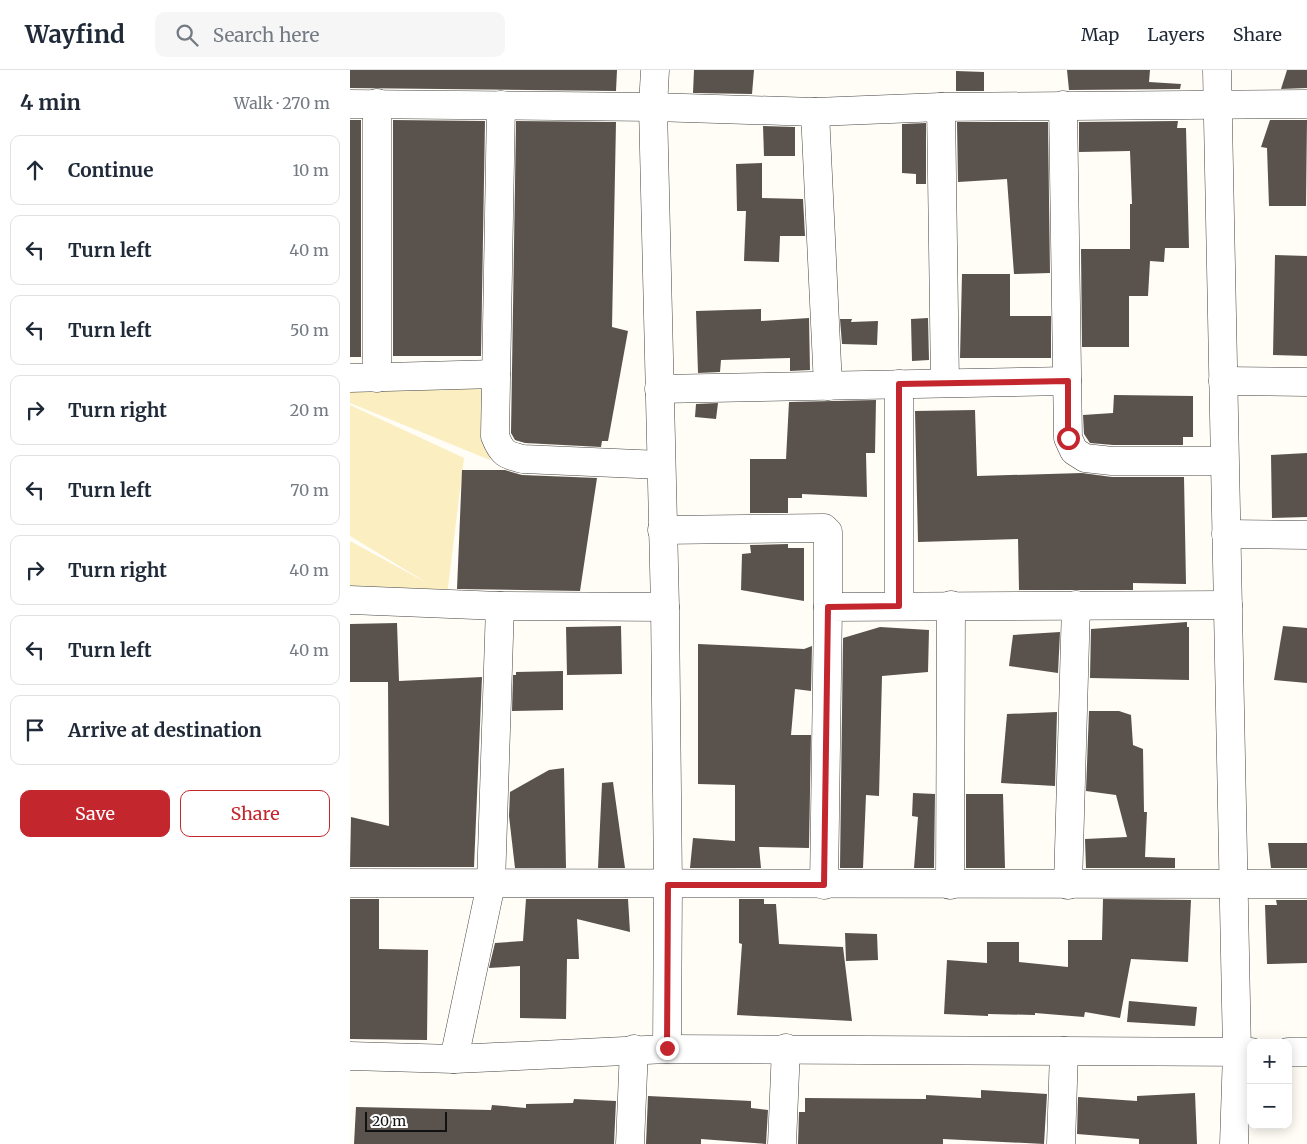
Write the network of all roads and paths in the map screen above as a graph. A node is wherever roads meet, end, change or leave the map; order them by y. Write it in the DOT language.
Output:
graph roads {
  1 [pos="655,70"];
  2 [pos="1217,70"];
  3 [pos="377,103"];
  4 [pos="1216,103"];
  5 [pos="350,104"];
  6 [pos="1307,104"];
  7 [pos="501,105"];
  8 [pos="1063,105"];
  9 [pos="653,106"];
  10 [pos="941,107"];
  11 [pos="815,112"];
  12 [pos="496,374"];
  13 [pos="350,378"];
  14 [pos="378,378"];
  15 [pos="1068,381"];
  16 [pos="1223,381"];
  17 [pos="1307,382"];
  18 [pos="944,383"];
  19 [pos="899,384"];
  20 [pos="828,386"];
  21 [pos="660,389"];
  22 [pos="1224,461"];
  23 [pos="661,465"];
  24 [pos="662,530"];
  25 [pos="1226,534"];
  26 [pos="1307,535"];
  27 [pos="350,600"];
  28 [pos="951,605"];
  29 [pos="1076,605"];
  30 [pos="1228,605"];
  31 [pos="500,606"];
  32 [pos="899,606"];
  33 [pos="664,607"];
  34 [pos="828,607"];
  35 [pos="350,883"];
  36 [pos="491,884"];
  37 [pos="1307,884"];
  38 [pos="668,885"];
  39 [pos="824,885"];
  40 [pos="950,885"];
  41 [pos="1068,885"];
  42 [pos="1234,885"];
  43 [pos="667,1048"];
  44 [pos="786,1048"];
  45 [pos="634,1049"];
  46 [pos="1064,1051"];
  47 [pos="1244,1052"];
  48 [pos="1292,1052"];
  49 [pos="1307,1052"];
  50 [pos="350,1056"];
  51 [pos="454,1059"];
  52 [pos="630,1144"];
  53 [pos="782,1144"];
  54 [pos="1061,1144"];
  55 [pos="1234,1144"];
  1 -- 9 [label="street"];
  2 -- 4 [label="street"];
  3 -- 5 [label="street"];
  3 -- 7 [label="street"];
  3 -- 14 [label="street"];
  4 -- 6 [label="street"];
  4 -- 8 [label="street"];
  4 -- 16 [label="street"];
  7 -- 9 [label="street"];
  7 -- 12 [label="street"];
  8 -- 10 [label="street"];
  8 -- 15 [label="street"];
  9 -- 11 [label="street"];
  9 -- 21 [label="street"];
  10 -- 11 [label="street"];
  10 -- 18 [label="street"];
  11 -- 20 [label="street"];
  12 -- 14 [label="street"];
  12 -- 23 [label="street"];
  13 -- 14 [label="street"];
  15 -- 18 [label="street"];
  15 -- 22 [label="street"];
  16 -- 17 [label="street"];
  16 -- 22 [label="street"];
  18 -- 19 [label="street"];
  19 -- 20 [label="street"];
  19 -- 32 [label="street"];
  20 -- 21 [label="street"];
  21 -- 23 [label="street"];
  22 -- 25 [label="street"];
  23 -- 24 [label="street"];
  24 -- 33 [label="street"];
  24 -- 34 [label="street"];
  25 -- 26 [label="street"];
  25 -- 30 [label="street"];
  27 -- 31 [label="street"];
  28 -- 29 [label="street"];
  28 -- 32 [label="street"];
  28 -- 40 [label="street"];
  29 -- 30 [label="street"];
  29 -- 41 [label="street"];
  30 -- 42 [label="street"];
  31 -- 33 [label="street"];
  31 -- 36 [label="street"];
  32 -- 34 [label="street"];
  33 -- 38 [label="street"];
  34 -- 39 [label="street"];
  35 -- 36 [label="street"];
  36 -- 38 [label="street"];
  36 -- 51 [label="street"];
  37 -- 42 [label="street"];
  38 -- 39 [label="street"];
  38 -- 43 [label="street"];
  39 -- 40 [label="street"];
  40 -- 41 [label="street"];
  41 -- 42 [label="street"];
  42 -- 47 [label="street"];
  43 -- 44 [label="street"];
  43 -- 45 [label="street"];
  44 -- 46 [label="street"];
  44 -- 53 [label="street"];
  45 -- 51 [label="street"];
  45 -- 52 [label="street"];
  46 -- 47 [label="street"];
  46 -- 54 [label="street"];
  47 -- 55 [label="street"];
  48 -- 49 [label="street"];
  50 -- 51 [label="street"];
}
